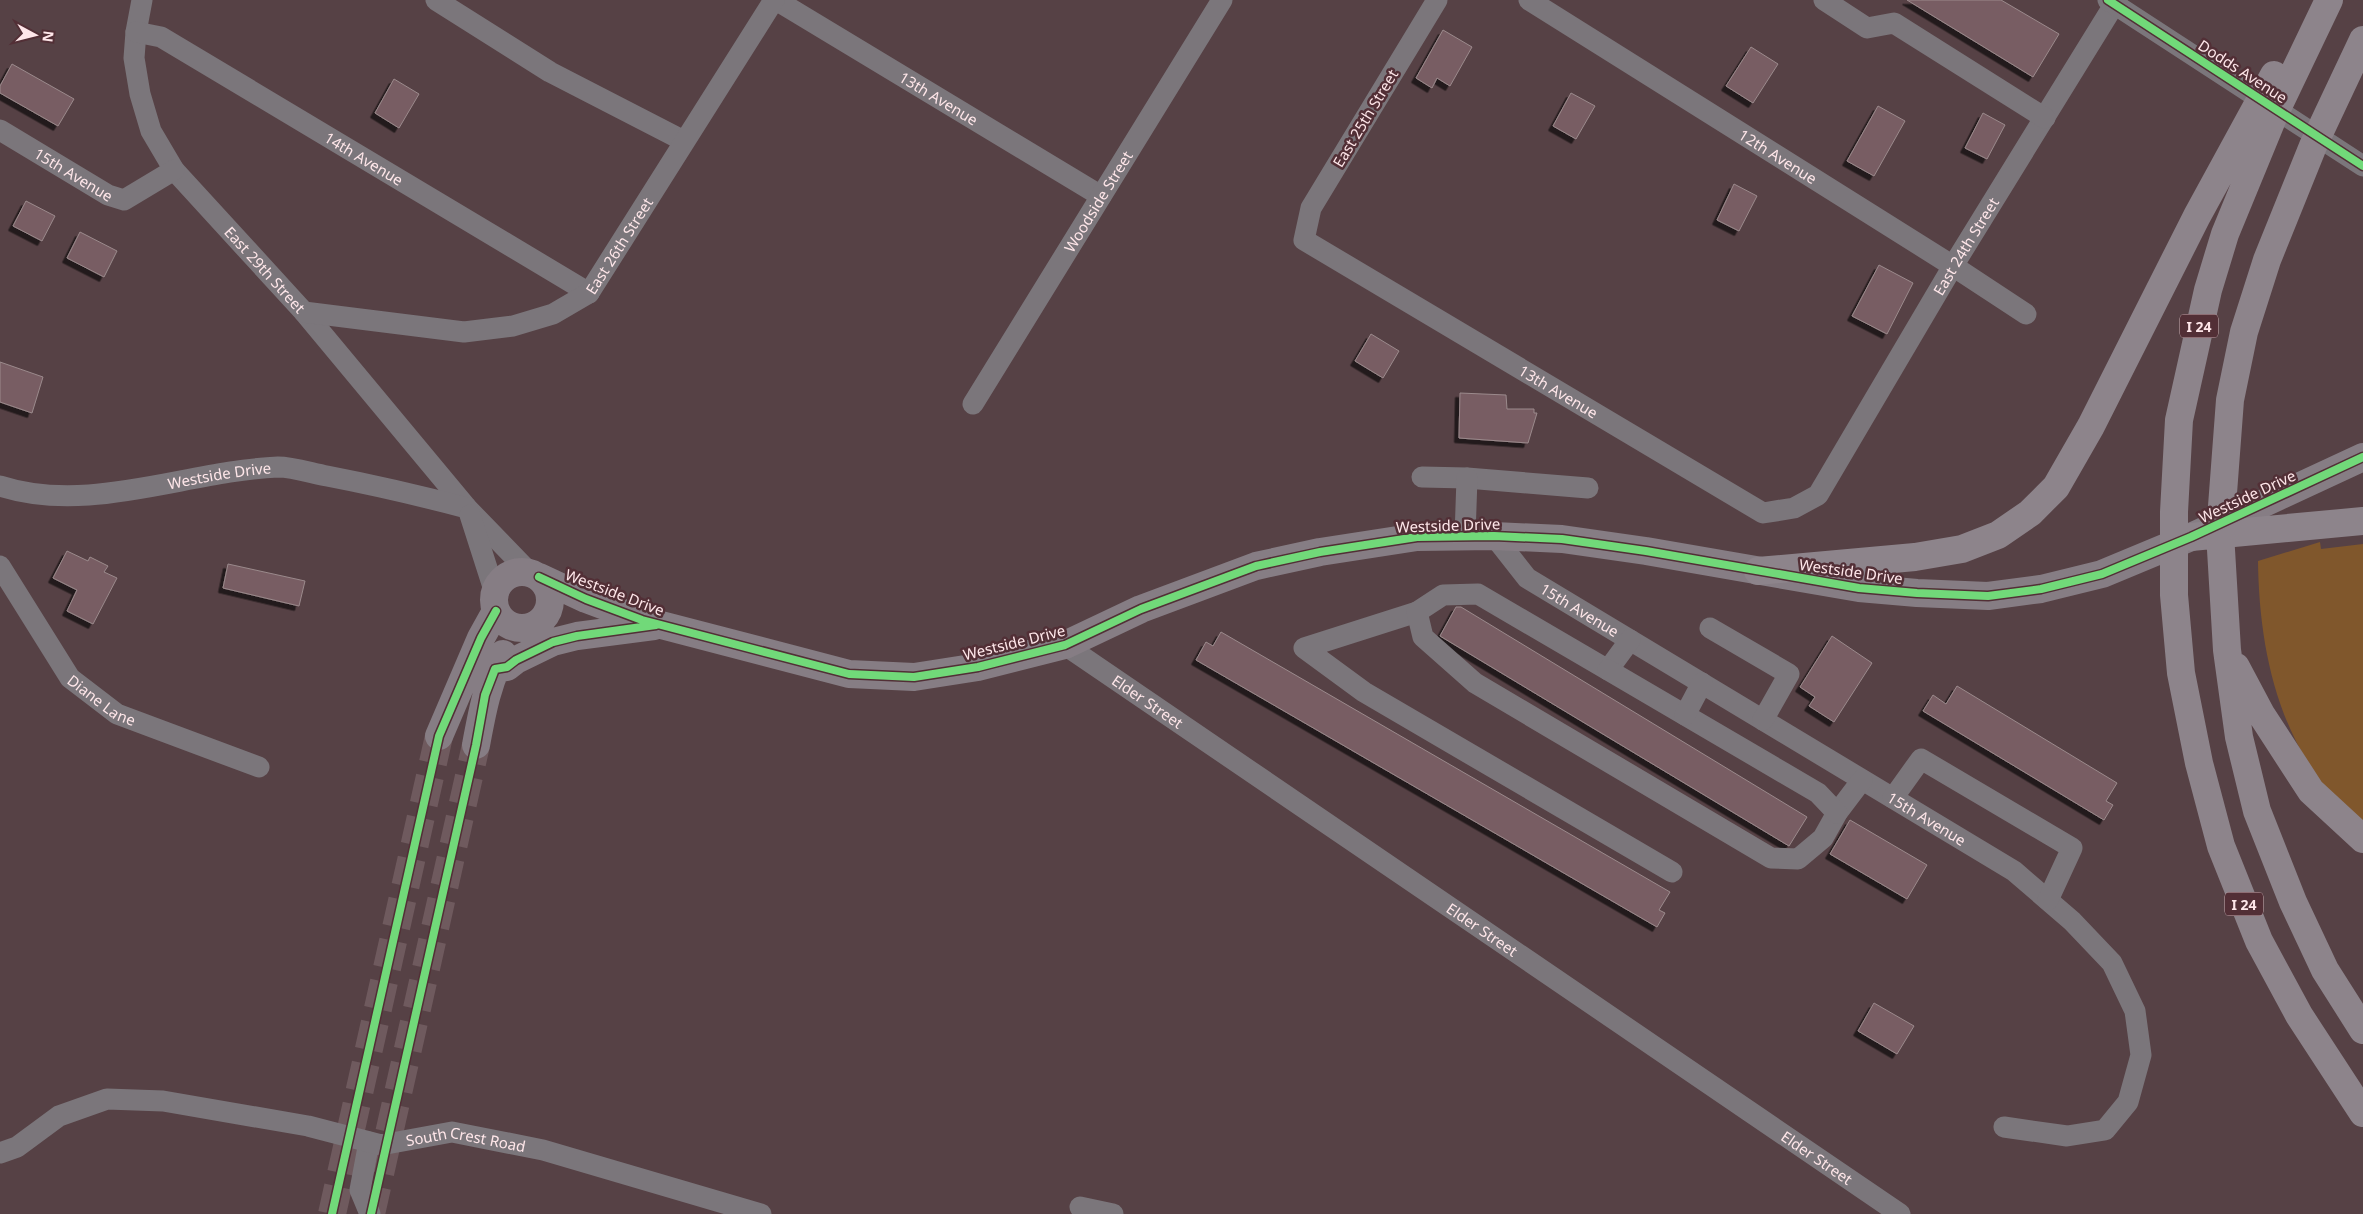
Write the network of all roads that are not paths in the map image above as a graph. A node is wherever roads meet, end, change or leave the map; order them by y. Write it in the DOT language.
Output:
graph roads {
  1 [pos="142,0"];
  2 [pos="436,0"];
  3 [pos="775,0"];
  4 [pos="1222,0"];
  5 [pos="1437,0"];
  6 [pos="1529,0"];
  7 [pos="1824,0"];
  8 [pos="2113,1"];
  9 [pos="2319,7"];
  10 [pos="136,32"];
  11 [pos="2362,41"];
  12 [pos="2045,118"];
  13 [pos="0,130"];
  14 [pos="684,141"];
  15 [pos="2363,166"];
  16 [pos="174,170"];
  17 [pos="1101,196"];
  18 [pos="1304,240"];
  19 [pos="1953,266"];
  20 [pos="589,293"];
  21 [pos="304,312"];
  22 [pos="2026,314"];
  23 [pos="973,404"];
  24 [pos="2363,457"];
  25 [pos="1422,477"];
  26 [pos="1468,478"];
  27 [pos="0,486"];
  28 [pos="1588,488"];
  29 [pos="1818,494"];
  30 [pos="468,508"];
  31 [pos="2363,521"];
  32 [pos="1465,536"];
  33 [pos="1494,536"];
  34 [pos="2191,537"];
  35 [pos="0,566"];
  36 [pos="1758,571"];
  37 [pos="535,575"];
  38 [pos="495,602"];
  39 [pos="1417,612"];
  40 [pos="651,622"];
  41 [pos="535,624"];
  42 [pos="1710,628"];
  43 [pos="1630,640"];
  44 [pos="1065,645"];
  45 [pos="2228,650"];
  46 [pos="495,669"];
  47 [pos="1608,670"];
  48 [pos="1702,683"];
  49 [pos="1686,715"];
  50 [pos="1763,720"];
  51 [pos="439,736"];
  52 [pos="476,745"];
  53 [pos="259,767"];
  54 [pos="1862,780"];
  55 [pos="1893,798"];
  56 [pos="1838,813"];
  57 [pos="2363,839"];
  58 [pos="1672,872"];
  59 [pos="2048,900"];
  60 [pos="2363,1030"];
  61 [pos="2363,1112"];
  62 [pos="2004,1127"];
  63 [pos="369,1142"];
  64 [pos="0,1153"];
  65 [pos="1080,1207"];
  66 [pos="370,1214"];
  67 [pos="762,1214"];
  68 [pos="1113,1214"];
  69 [pos="1900,1214"];
  1 -- 10 [label="street, East 29th Street"];
  2 -- 14 [label="street"];
  3 -- 14 [label="street, East 26th Street"];
  3 -- 17 [label="street, 13th Avenue"];
  4 -- 17 [label="street, Woodside Street"];
  5 -- 18 [label="street, East 25th Street"];
  6 -- 19 [label="street, 12th Avenue"];
  7 -- 12 [label="street"];
  8 -- 12 [label="street, East 24th Street"];
  8 -- 15 [label="street, Dodds Avenue"];
  9 -- 36 [label="highway"];
  9 -- 61 [label="highway, I 24"];
  10 -- 16 [label="street, East 29th Street"];
  10 -- 20 [label="street, 14th Avenue"];
  11 -- 45 [label="highway"];
  12 -- 19 [label="street, East 24th Street"];
  13 -- 16 [label="street, 15th Avenue"];
  14 -- 20 [label="street, East 26th Street"];
  16 -- 21 [label="street, East 29th Street"];
  17 -- 23 [label="street, Woodside Street"];
  18 -- 29 [label="street, 13th Avenue"];
  19 -- 22 [label="street, 12th Avenue"];
  19 -- 29 [label="street, East 24th Street"];
  20 -- 21 [label="street, East 26th Street"];
  21 -- 30 [label="street, East 29th Street"];
  24 -- 34 [label="main road, Westside Drive"];
  25 -- 26 [label="street"];
  26 -- 28 [label="street"];
  26 -- 32 [label="street"];
  27 -- 30 [label="street, Westside Drive"];
  30 -- 37 [label="street, East 29th Street"];
  30 -- 38 [label="street, East 29th Street"];
  31 -- 34 [label="highway"];
  32 -- 33 [label="main road, Westside Drive"];
  32 -- 44 [label="main road, Westside Drive"];
  33 -- 36 [label="main road, Westside Drive"];
  33 -- 43 [label="street, 15th Avenue"];
  34 -- 36 [label="main road, Westside Drive"];
  35 -- 53 [label="street, Diane Lane"];
  37 -- 38 [label="main road"];
  37 -- 40 [label="main road, Westside Drive"];
  37 -- 41 [label="main road"];
  38 -- 41 [label="main road"];
  38 -- 51 [label="main road"];
  39 -- 47 [label="street"];
  39 -- 56 [label="street"];
  39 -- 58 [label="street"];
  40 -- 41 [label="main road, Westside Drive"];
  40 -- 44 [label="main road, Westside Drive"];
  40 -- 46 [label="main road"];
  41 -- 46 [label="main road"];
  42 -- 50 [label="street"];
  43 -- 47 [label="street"];
  43 -- 48 [label="street, 15th Avenue"];
  44 -- 69 [label="street, Elder Street"];
  45 -- 57 [label="highway"];
  45 -- 60 [label="highway"];
  46 -- 52 [label="main road"];
  47 -- 49 [label="street"];
  48 -- 49 [label="street"];
  48 -- 50 [label="street, 15th Avenue"];
  49 -- 56 [label="street"];
  50 -- 54 [label="street, 15th Avenue"];
  54 -- 55 [label="street, 15th Avenue"];
  54 -- 56 [label="street"];
  55 -- 59 [label="street, 15th Avenue"];
  55 -- 59 [label="street"];
  59 -- 62 [label="street, 15th Avenue"];
  63 -- 64 [label="street, South Crest Road"];
  63 -- 66 [label="street"];
  63 -- 67 [label="street, South Crest Road"];
  65 -- 68 [label="street"];
}
